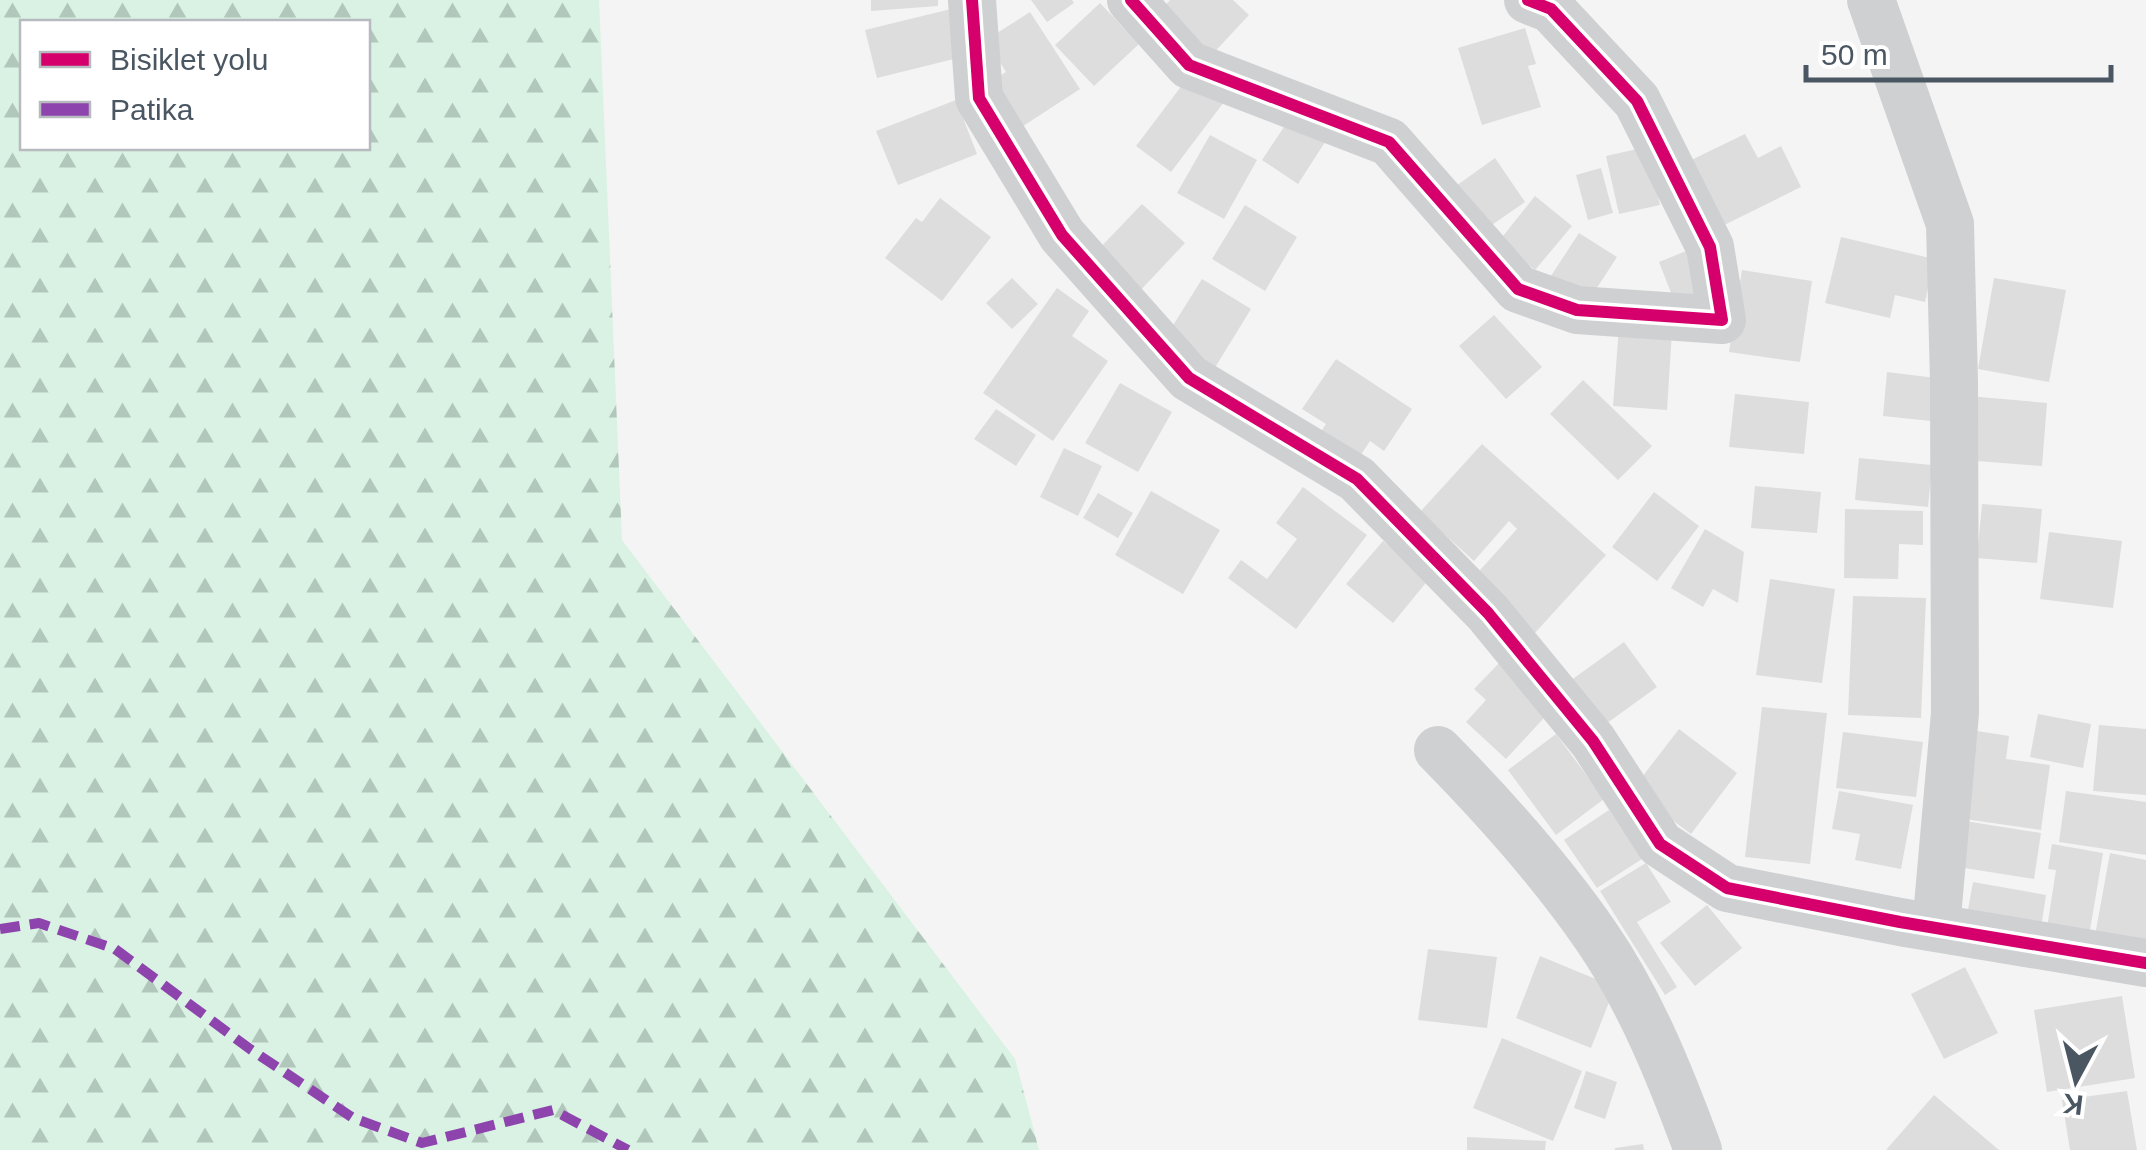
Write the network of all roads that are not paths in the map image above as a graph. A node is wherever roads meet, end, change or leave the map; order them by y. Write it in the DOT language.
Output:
graph roads {
  1 [pos="972,0"];
  2 [pos="1131,0"];
  3 [pos="1528,0"];
  4 [pos="1870,0"];
  5 [pos="1438,750"];
  6 [pos="1936,928"];
  7 [pos="2146,963"];
  8 [pos="1698,1150"];
  1 -- 6 [label="street"];
  2 -- 3 [label="street"];
  4 -- 6 [label="street"];
  5 -- 8 [label="street"];
  6 -- 7 [label="street"];
}
